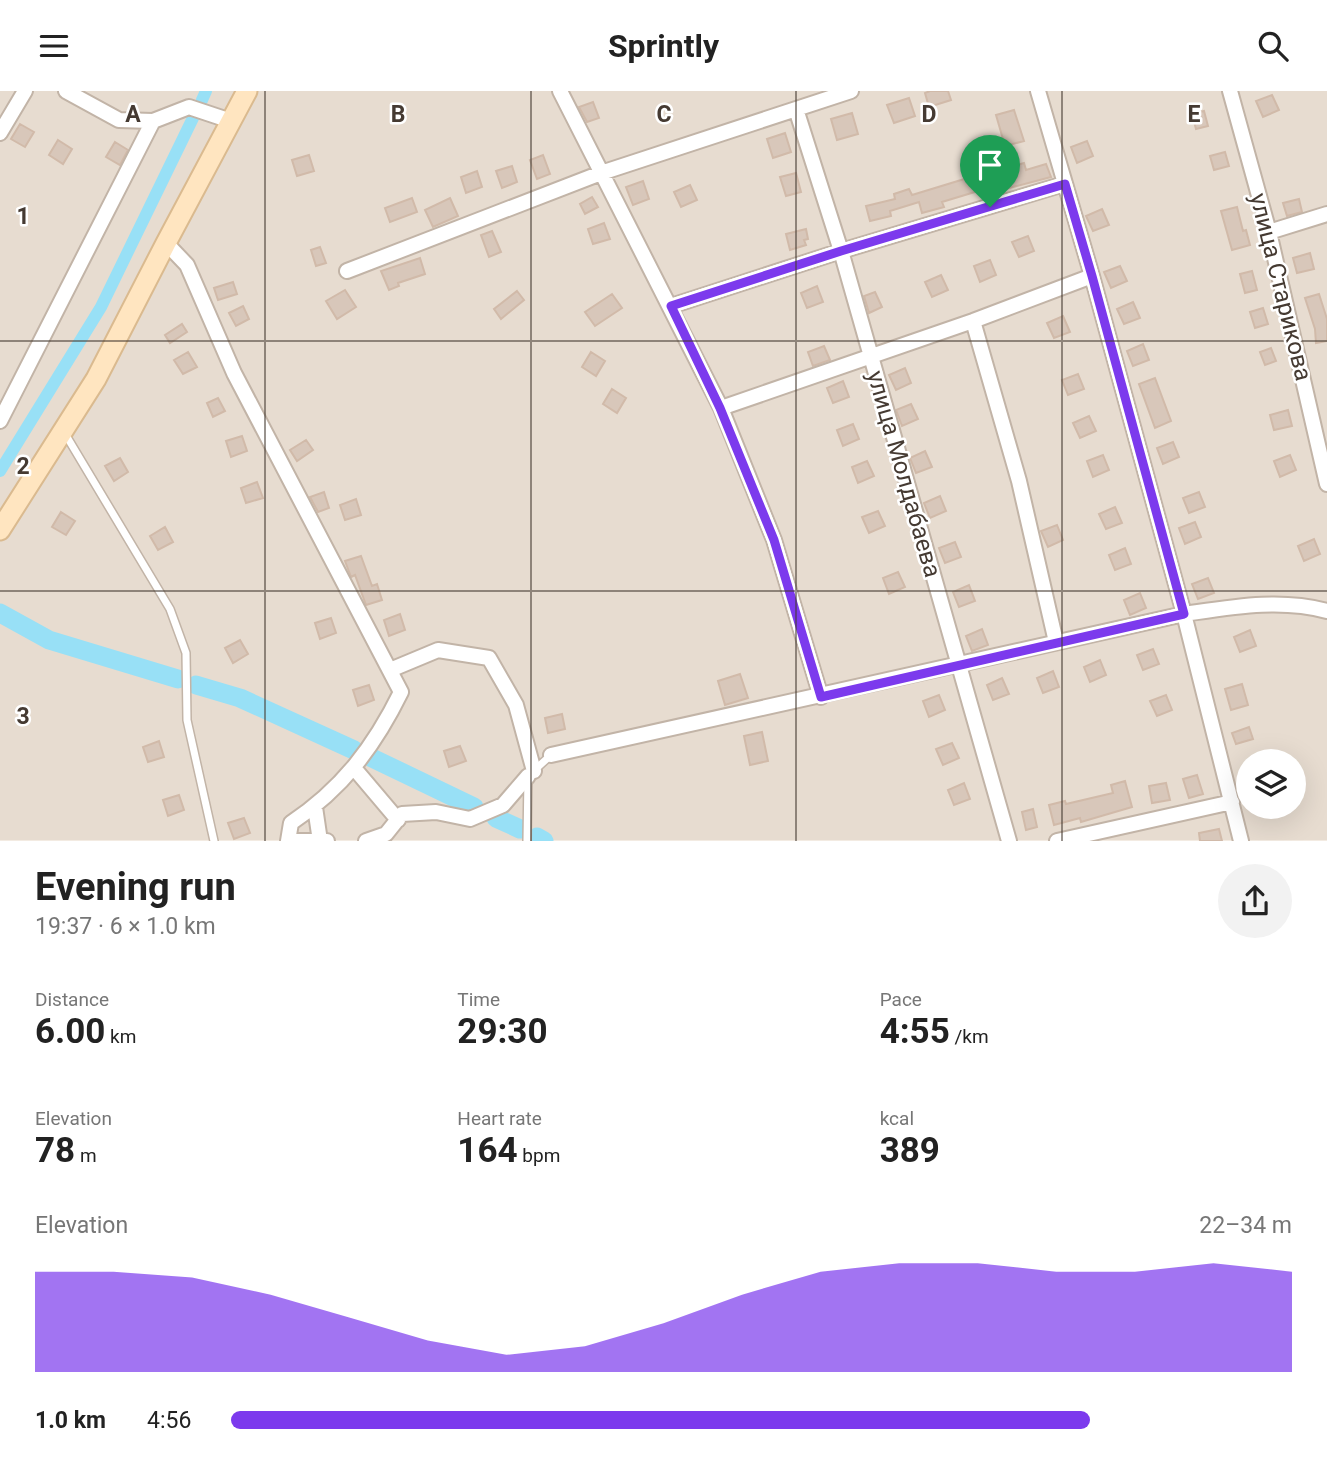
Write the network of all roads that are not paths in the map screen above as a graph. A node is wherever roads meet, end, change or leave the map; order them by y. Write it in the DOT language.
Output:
graph roads {
  1 [pos="25,91"];
  2 [pos="66,91"];
  3 [pos="247,91"];
  4 [pos="560,91"];
  5 [pos="851,91"];
  6 [pos="1038,91"];
  7 [pos="1230,91"];
  8 [pos="796,109"];
  9 [pos="153,121"];
  10 [pos="231,121"];
  11 [pos="0,134"];
  12 [pos="601,173"];
  13 [pos="1065,184"];
  14 [pos="1327,214"];
  15 [pos="1269,232"];
  16 [pos="166,243"];
  17 [pos="841,251"];
  18 [pos="347,271"];
  19 [pos="1092,276"];
  20 [pos="671,306"];
  21 [pos="973,321"];
  22 [pos="871,356"];
  23 [pos="720,408"];
  24 [pos="0,421"];
  25 [pos="63,431"];
  26 [pos="1322,436"];
  27 [pos="1327,484"];
  28 [pos="0,530"];
  29 [pos="1327,611"];
  30 [pos="1184,614"];
  31 [pos="1056,642"];
  32 [pos="959,665"];
  33 [pos="390,670"];
  34 [pos="821,697"];
  35 [pos="551,755"];
  36 [pos="354,768"];
  37 [pos="531,773"];
  38 [pos="1231,802"];
  39 [pos="315,807"];
  40 [pos="398,820"];
  41 [pos="320,840"];
  42 [pos="214,841"];
  43 [pos="290,841"];
  44 [pos="327,841"];
  45 [pos="366,841"];
  46 [pos="527,841"];
  47 [pos="1009,841"];
  48 [pos="1057,841"];
  49 [pos="1241,841"];
  1 -- 11 [label="street"];
  2 -- 9 [label="street"];
  3 -- 10 [label="street"];
  4 -- 12 [label="street"];
  5 -- 8 [label="street"];
  6 -- 13 [label="street"];
  7 -- 15 [label="street, улица Старикова"];
  8 -- 12 [label="street"];
  8 -- 17 [label="street, улица Молдабаева"];
  9 -- 10 [label="street"];
  9 -- 24 [label="street"];
  10 -- 16 [label="street"];
  12 -- 18 [label="street"];
  12 -- 20 [label="street"];
  13 -- 17 [label="street"];
  13 -- 19 [label="street"];
  14 -- 15 [label="street"];
  15 -- 26 [label="street, улица Старикова"];
  16 -- 25 [label="street"];
  16 -- 33 [label="street"];
  17 -- 20 [label="street"];
  17 -- 22 [label="street, улица Молдабаева"];
  19 -- 21 [label="street"];
  19 -- 30 [label="street"];
  20 -- 23 [label="street"];
  21 -- 22 [label="street"];
  21 -- 31 [label="street"];
  22 -- 23 [label="street"];
  22 -- 32 [label="street, улица Молдабаева"];
  23 -- 34 [label="street"];
  25 -- 28 [label="street"];
  25 -- 42 [label="lane"];
  26 -- 27 [label="street, улица Старикова"];
  29 -- 30 [label="street"];
  30 -- 31 [label="street"];
  30 -- 38 [label="street"];
  31 -- 32 [label="street"];
  32 -- 34 [label="street"];
  32 -- 47 [label="street, улица Молдабаева"];
  33 -- 36 [label="street"];
  33 -- 37 [label="street"];
  34 -- 35 [label="street"];
  35 -- 37 [label="lane"];
  36 -- 39 [label="street"];
  36 -- 40 [label="street"];
  37 -- 40 [label="street"];
  37 -- 46 [label="lane"];
  38 -- 48 [label="street"];
  38 -- 49 [label="street"];
  39 -- 41 [label="street"];
  39 -- 43 [label="street"];
  40 -- 45 [label="street"];
  41 -- 43 [label="street"];
  41 -- 44 [label="street"];
}
